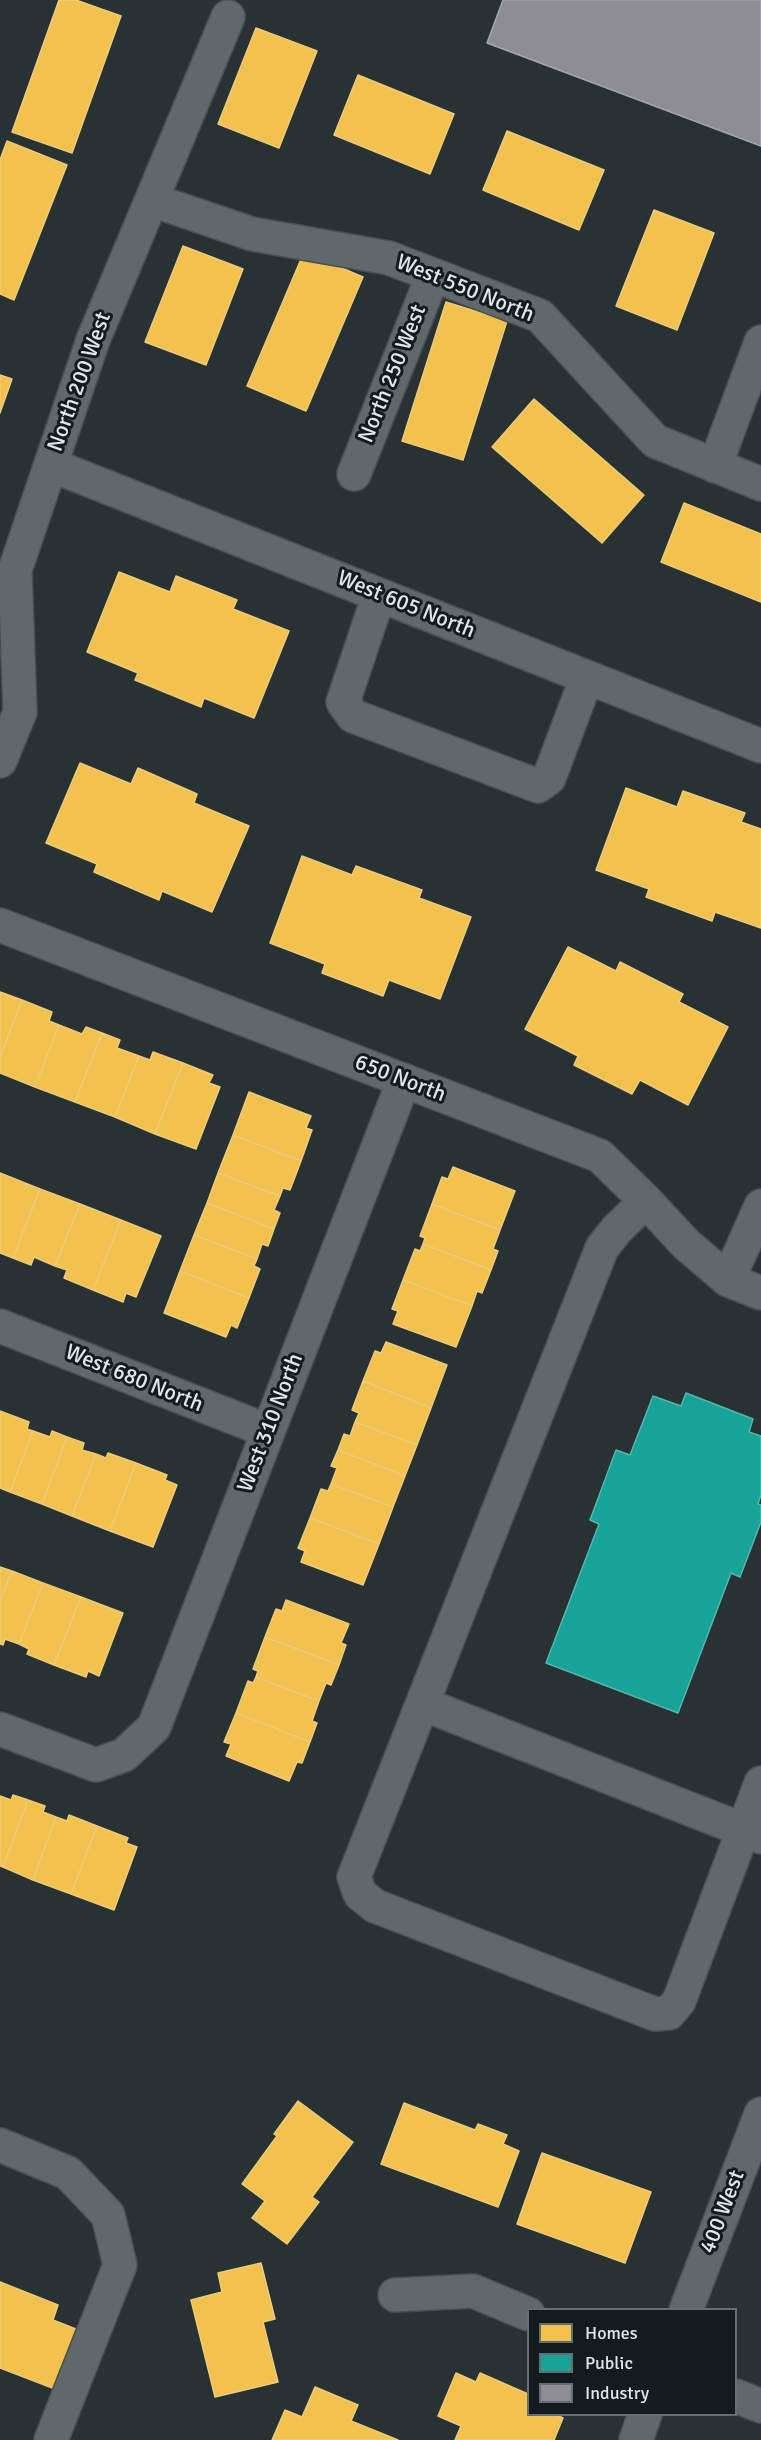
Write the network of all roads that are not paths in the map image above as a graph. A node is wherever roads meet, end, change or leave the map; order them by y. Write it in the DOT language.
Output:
graph roads {
  1 [pos="228,17"];
  2 [pos="152,200"];
  3 [pos="433,275"];
  4 [pos="761,342"];
  5 [pos="51,465"];
  6 [pos="715,466"];
  7 [pos="354,474"];
  8 [pos="761,484"];
  9 [pos="379,595"];
  10 [pos="587,677"];
  11 [pos="761,746"];
  12 [pos="0,761"];
  13 [pos="0,925"];
  14 [pos="404,1080"];
  15 [pos="646,1201"];
  16 [pos="761,1206"];
  17 [pos="728,1280"];
  18 [pos="761,1293"];
  19 [pos="0,1326"];
  20 [pos="268,1431"];
  21 [pos="423,1704"];
  22 [pos="0,1729"];
  23 [pos="761,1783"];
  24 [pos="752,1833"];
  25 [pos="761,2114"];
  26 [pos="0,2145"];
  27 [pos="395,2295"];
  28 [pos="687,2308"];
  29 [pos="527,2313"];
  30 [pos="737,2397"];
  31 [pos="761,2406"];
  32 [pos="645,2416"];
  33 [pos="51,2440"];
  34 [pos="636,2440"];
  1 -- 2 [label="street, North 200 West"];
  2 -- 3 [label="street, West 550 North"];
  2 -- 5 [label="street, North 200 West"];
  3 -- 6 [label="street, West 550 North"];
  3 -- 7 [label="street, North 250 West"];
  4 -- 6 [label="street"];
  5 -- 9 [label="street, West 605 North"];
  5 -- 12 [label="street, North 200 West"];
  6 -- 8 [label="street, West 550 North"];
  9 -- 10 [label="street, West 605 North"];
  9 -- 10 [label="street"];
  10 -- 11 [label="street, West 605 North"];
  13 -- 14 [label="street, 650 North"];
  14 -- 15 [label="street, 650 North"];
  14 -- 20 [label="street, West 310 North"];
  15 -- 17 [label="street, 650 North"];
  15 -- 21 [label="street"];
  16 -- 17 [label="street"];
  17 -- 18 [label="street, 650 North"];
  19 -- 20 [label="street, West 680 North"];
  20 -- 22 [label="street, West 310 North"];
  21 -- 24 [label="street"];
  21 -- 24 [label="street"];
  23 -- 24 [label="street"];
  25 -- 28 [label="street, 400 West"];
  26 -- 33 [label="street"];
  27 -- 29 [label="street"];
  30 -- 31 [label="street"];
  32 -- 34 [label="street"];
}
